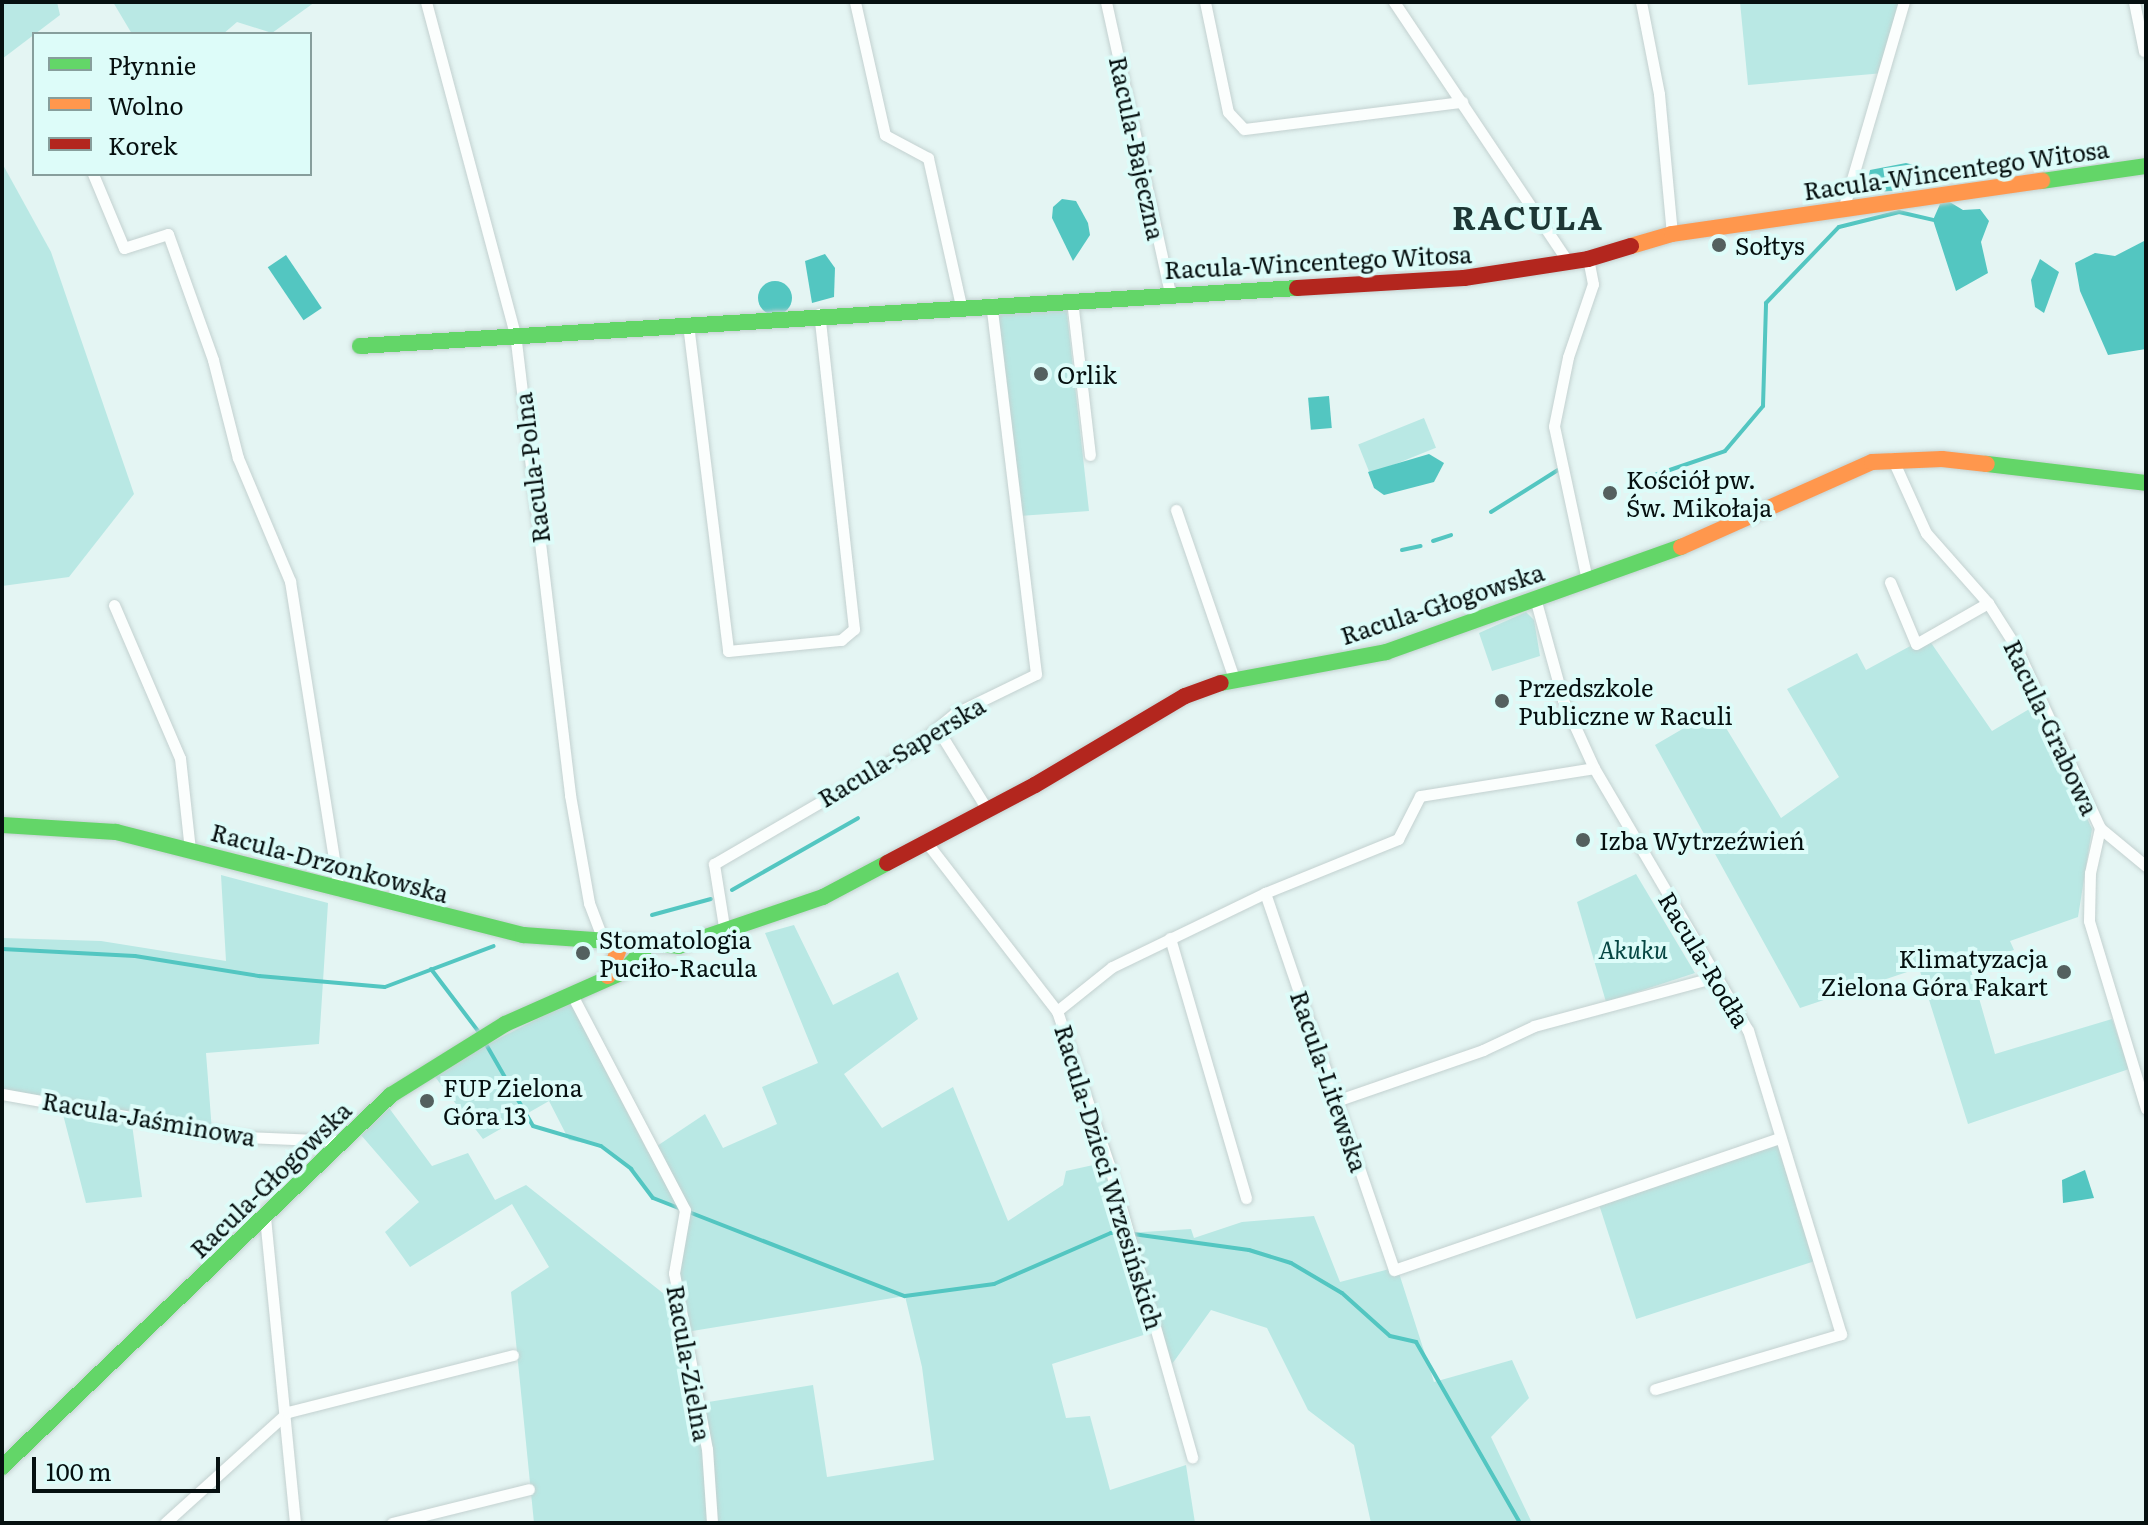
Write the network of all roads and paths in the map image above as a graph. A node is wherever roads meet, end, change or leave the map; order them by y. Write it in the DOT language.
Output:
graph roads {
  1 [pos="426,2"];
  2 [pos="855,2"];
  3 [pos="1106,2"];
  4 [pos="1205,2"];
  5 [pos="1394,2"];
  6 [pos="1641,2"];
  7 [pos="1904,2"];
  8 [pos="2134,2"];
  9 [pos="2144,51"];
  10 [pos="1462,102"];
  11 [pos="2146,166"];
  12 [pos="94,176"];
  13 [pos="1843,210"];
  14 [pos="1672,234"];
  15 [pos="1588,259"];
  16 [pos="1569,263"];
  17 [pos="1170,294"];
  18 [pos="1072,300"];
  19 [pos="991,304"];
  20 [pos="961,306"];
  21 [pos="819,314"];
  22 [pos="688,324"];
  23 [pos="515,333"];
  24 [pos="360,346"];
  25 [pos="1090,455"];
  26 [pos="1892,458"];
  27 [pos="2146,483"];
  28 [pos="1176,510"];
  29 [pos="1587,580"];
  30 [pos="1890,582"];
  31 [pos="1535,598"];
  32 [pos="1988,603"];
  33 [pos="114,605"];
  34 [pos="1234,678"];
  35 [pos="937,728"];
  36 [pos="1594,768"];
  37 [pos="988,811"];
  38 [pos="2,825"];
  39 [pos="2100,828"];
  40 [pos="927,843"];
  41 [pos="190,850"];
  42 [pos="2146,866"];
  43 [pos="339,890"];
  44 [pos="1265,893"];
  45 [pos="725,933"];
  46 [pos="1170,938"];
  47 [pos="603,939"];
  48 [pos="622,942"];
  49 [pos="647,946"];
  50 [pos="608,976"];
  51 [pos="1715,977"];
  52 [pos="571,993"];
  53 [pos="1057,1011"];
  54 [pos="2,1094"];
  55 [pos="1336,1101"];
  56 [pos="2146,1109"];
  57 [pos="1780,1138"];
  58 [pos="343,1141"];
  59 [pos="1246,1198"];
  60 [pos="265,1217"];
  61 [pos="513,1355"];
  62 [pos="1655,1389"];
  63 [pos="288,1412"];
  64 [pos="1192,1457"];
  65 [pos="2,1467"];
  66 [pos="529,1489"];
  67 [pos="165,1523"];
  68 [pos="295,1523"];
  69 [pos="392,1523"];
  70 [pos="712,1523"];
  1 -- 23 [label="street, Racula-Polna"];
  2 -- 20 [label="street"];
  3 -- 17 [label="street, Racula-Bajeczna"];
  4 -- 10 [label="street"];
  5 -- 10 [label="street"];
  6 -- 14 [label="street"];
  7 -- 13 [label="street"];
  8 -- 9 [label="street"];
  10 -- 16 [label="street"];
  11 -- 13 [label="street, Racula-Wincentego Witosa"];
  12 -- 43 [label="street"];
  13 -- 14 [label="street, Racula-Wincentego Witosa"];
  14 -- 15 [label="street, Racula-Wincentego Witosa"];
  15 -- 16 [label="street, Racula-Wincentego Witosa"];
  15 -- 29 [label="street"];
  16 -- 17 [label="street, Racula-Wincentego Witosa"];
  17 -- 18 [label="street, Racula-Wincentego Witosa"];
  18 -- 19 [label="street, Racula-Wincentego Witosa"];
  18 -- 25 [label="street"];
  19 -- 20 [label="street, Racula-Wincentego Witosa"];
  19 -- 35 [label="street, Racula-Saperska"];
  20 -- 21 [label="street, Racula-Wincentego Witosa"];
  21 -- 22 [label="street, Racula-Wincentego Witosa"];
  21 -- 22 [label="street"];
  22 -- 23 [label="street, Racula-Wincentego Witosa"];
  23 -- 24 [label="street, Racula-Wincentego Witosa"];
  23 -- 47 [label="street, Racula-Polna"];
  26 -- 27 [label="street, Racula-Głogowska"];
  26 -- 29 [label="street, Racula-Głogowska"];
  26 -- 32 [label="street, Racula-Grabowa"];
  28 -- 34 [label="street"];
  29 -- 31 [label="street, Racula-Głogowska"];
  30 -- 32 [label="street"];
  31 -- 34 [label="street, Racula-Głogowska"];
  31 -- 36 [label="street, Racula-Rodła"];
  32 -- 39 [label="street, Racula-Grabowa"];
  33 -- 41 [label="street"];
  34 -- 37 [label="street, Racula-Głogowska"];
  35 -- 37 [label="street"];
  35 -- 45 [label="street, Racula-Saperska"];
  36 -- 44 [label="street"];
  36 -- 51 [label="street, Racula-Rodła"];
  37 -- 40 [label="street, Racula-Głogowska"];
  38 -- 41 [label="street, Racula-Drzonkowska"];
  39 -- 42 [label="street, Racula-Grabowa"];
  39 -- 56 [label="street"];
  40 -- 45 [label="street, Racula-Głogowska"];
  40 -- 53 [label="street, Racula-Dzieci Wrzesińskich"];
  41 -- 43 [label="street, Racula-Drzonkowska"];
  43 -- 47 [label="street, Racula-Drzonkowska"];
  44 -- 46 [label="street"];
  44 -- 55 [label="street, Racula-Litewska"];
  45 -- 49 [label="street, Racula-Głogowska"];
  46 -- 53 [label="street"];
  46 -- 59 [label="street"];
  47 -- 48 [label="street, Racula-Drzonkowska"];
  48 -- 49 [label="street, Racula-Drzonkowska"];
  48 -- 50 [label="street"];
  49 -- 50 [label="street, Racula-Głogowska"];
  50 -- 52 [label="street, Racula-Głogowska"];
  51 -- 55 [label="street"];
  51 -- 57 [label="street, Racula-Rodła"];
  52 -- 58 [label="street, Racula-Głogowska"];
  52 -- 70 [label="street, Racula-Zielna"];
  53 -- 64 [label="street, Racula-Dzieci Wrzesińskich"];
  54 -- 58 [label="street, Racula-Jaśminowa"];
  55 -- 57 [label="street, Racula-Litewska"];
  57 -- 62 [label="street, Racula-Rodła"];
  58 -- 60 [label="street, Racula-Głogowska"];
  60 -- 63 [label="street"];
  60 -- 65 [label="street, Racula-Głogowska"];
  61 -- 63 [label="street"];
  63 -- 67 [label="street"];
  63 -- 68 [label="street"];
  66 -- 69 [label="street"];
}
